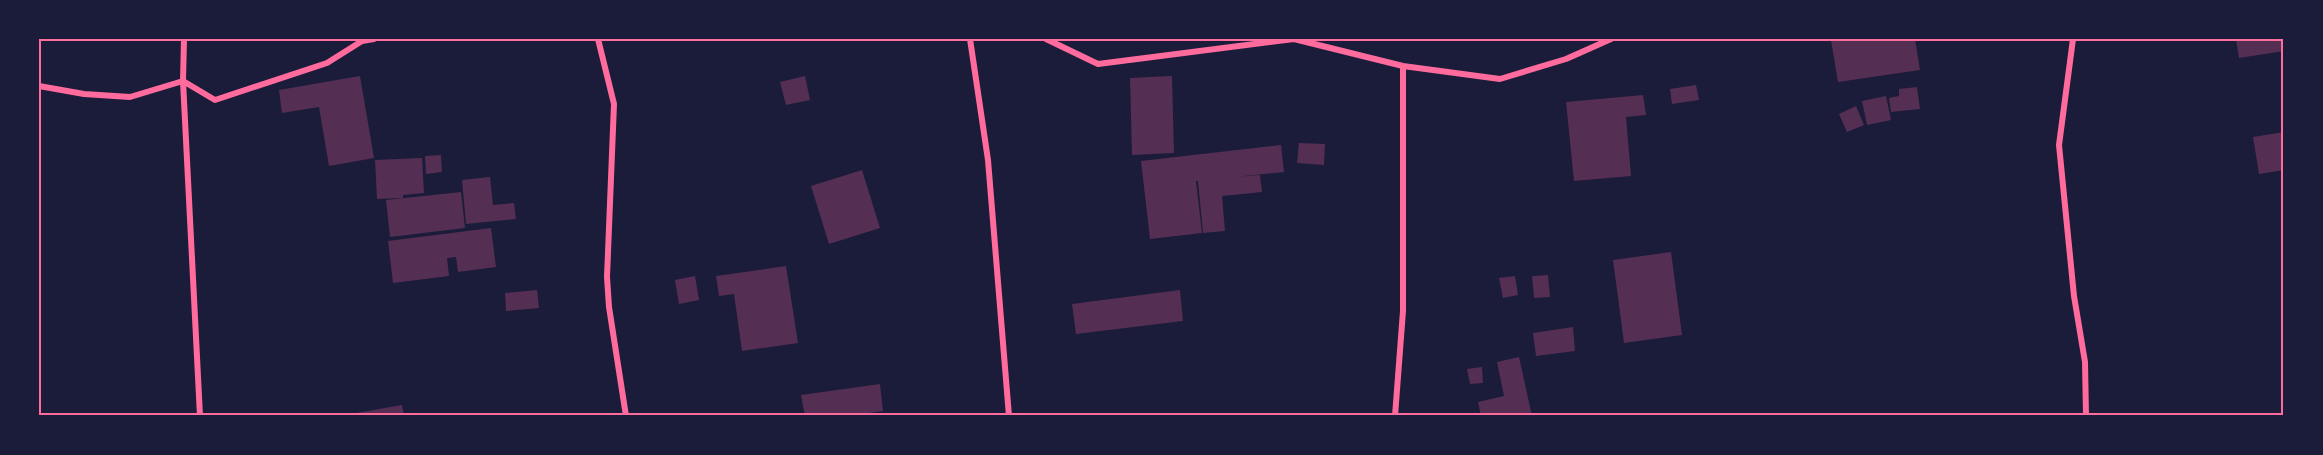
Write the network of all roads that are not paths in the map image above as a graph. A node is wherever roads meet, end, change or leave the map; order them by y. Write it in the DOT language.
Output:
graph roads {
  1 [pos="184,39"];
  2 [pos="374,39"];
  3 [pos="598,39"];
  4 [pos="970,39"];
  5 [pos="1046,39"];
  6 [pos="1611,39"];
  7 [pos="2073,39"];
  8 [pos="1403,66"];
  9 [pos="183,81"];
  10 [pos="39,86"];
  11 [pos="200,416"];
  12 [pos="626,416"];
  13 [pos="1009,416"];
  14 [pos="1395,416"];
  15 [pos="2086,416"];
  1 -- 9 [label="street"];
  2 -- 9 [label="street"];
  3 -- 12 [label="street"];
  4 -- 13 [label="street"];
  5 -- 8 [label="street"];
  6 -- 8 [label="street"];
  7 -- 15 [label="street"];
  8 -- 14 [label="street"];
  9 -- 10 [label="street"];
  9 -- 11 [label="street"];
}
